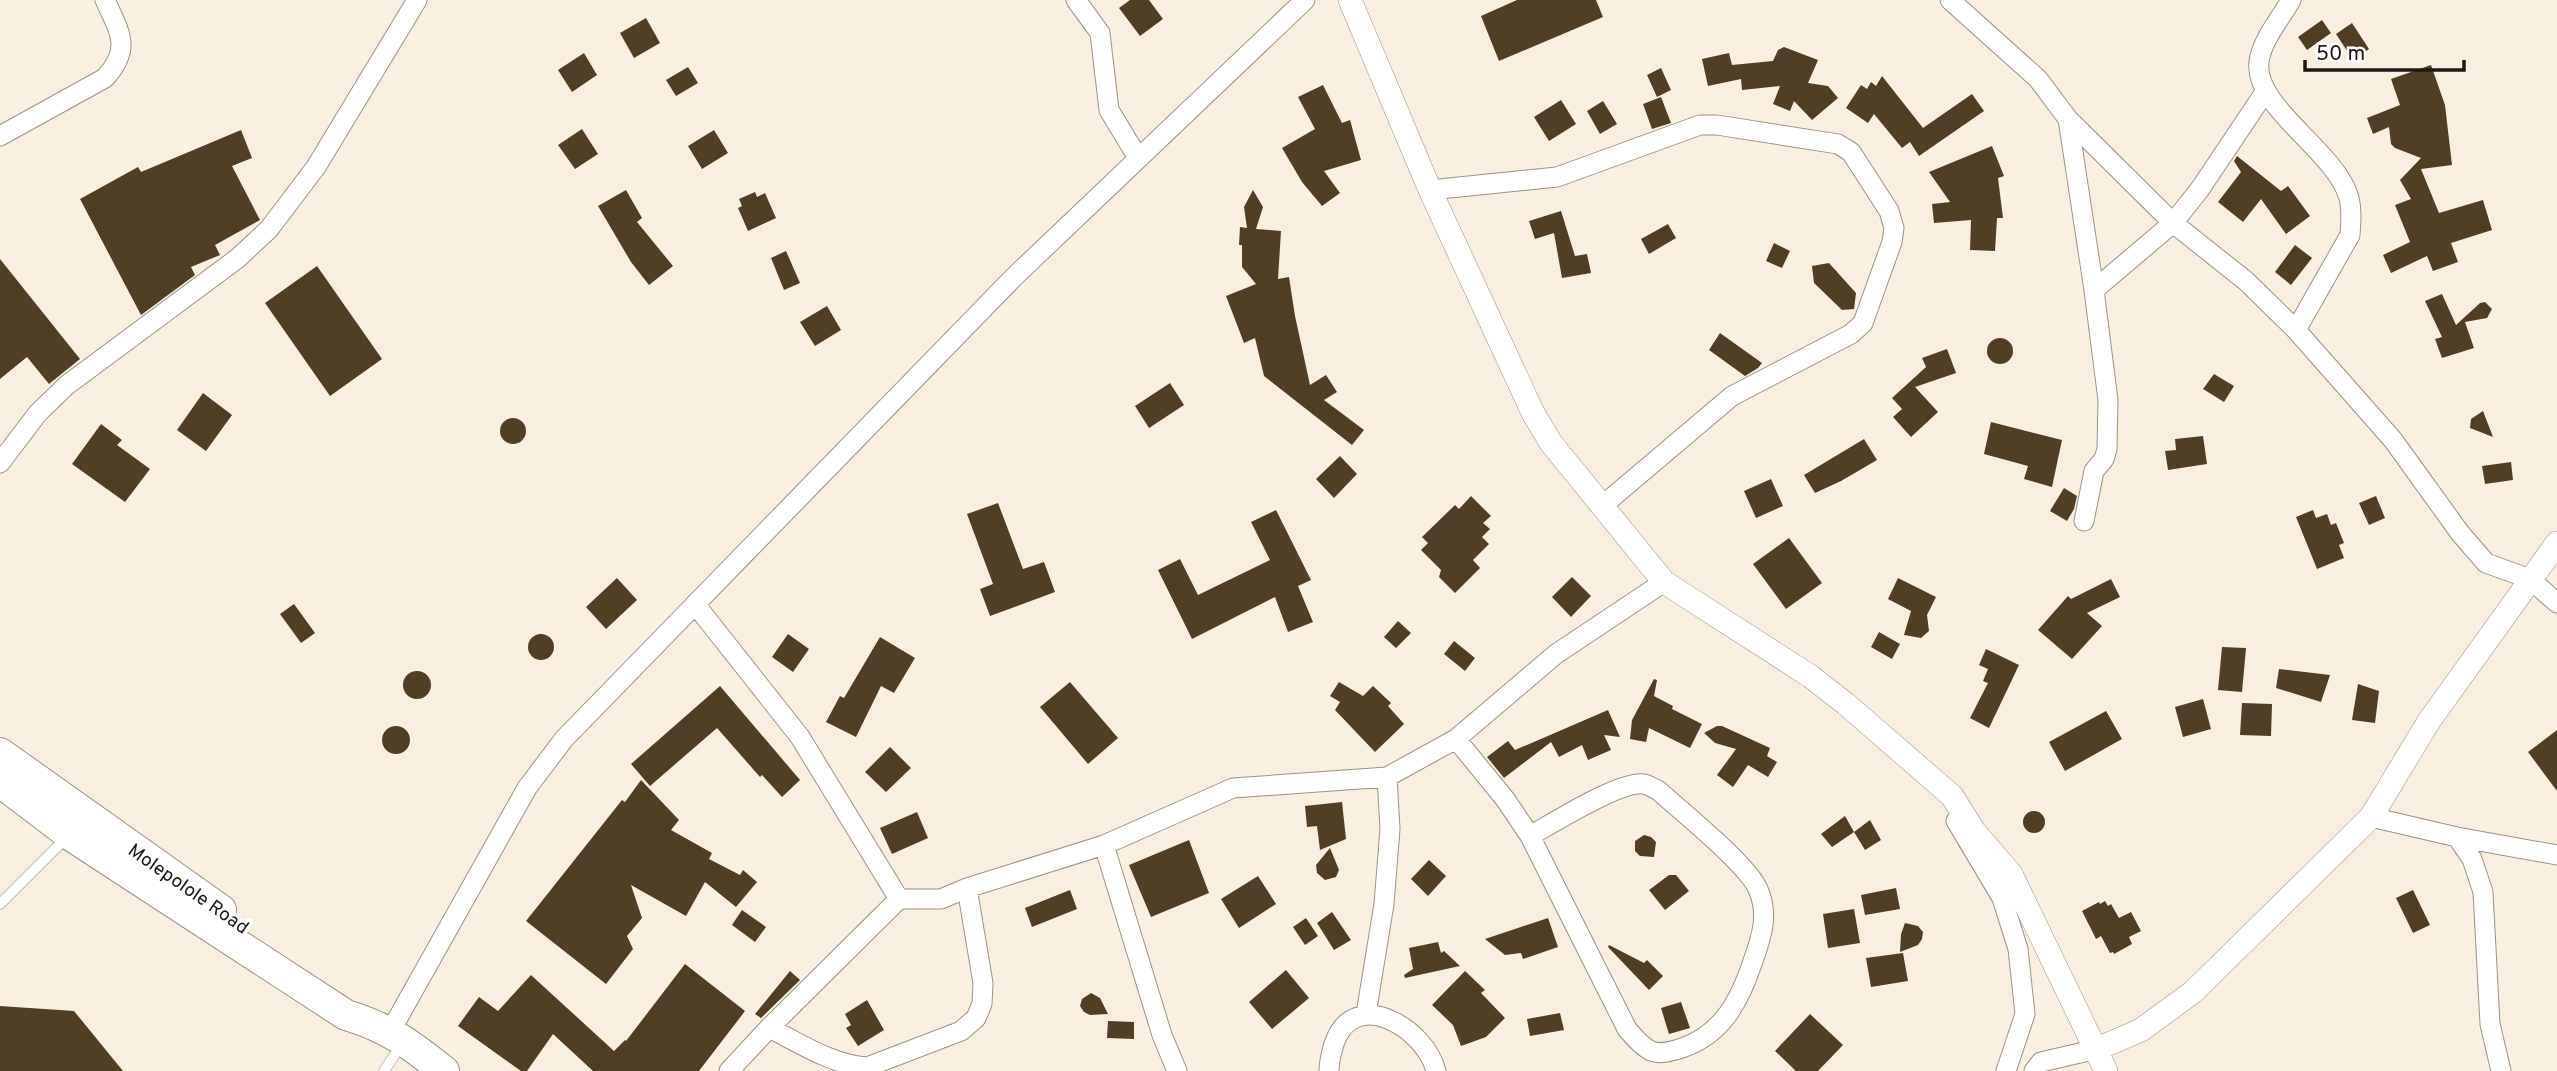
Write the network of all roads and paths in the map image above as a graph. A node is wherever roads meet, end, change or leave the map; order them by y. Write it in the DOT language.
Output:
graph roads {
  1 [pos="105,0"];
  2 [pos="417,0"];
  3 [pos="1076,0"];
  4 [pos="1305,0"];
  5 [pos="1350,0"];
  6 [pos="1950,0"];
  7 [pos="2291,0"];
  8 [pos="2265,92"];
  9 [pos="2068,119"];
  10 [pos="0,136"];
  11 [pos="1138,158"];
  12 [pos="1430,190"];
  13 [pos="2173,223"];
  14 [pos="2094,290"];
  15 [pos="2297,330"];
  16 [pos="0,463"];
  17 [pos="1602,506"];
  18 [pos="2084,521"];
  19 [pos="2557,543"];
  20 [pos="2530,579"];
  21 [pos="1664,582"];
  22 [pos="2557,603"];
  23 [pos="695,604"];
  24 [pos="1456,739"];
  25 [pos="0,753"];
  26 [pos="1387,777"];
  27 [pos="0,782"];
  28 [pos="1937,783"];
  29 [pos="2371,817"];
  30 [pos="76,824"];
  31 [pos="1530,836"];
  32 [pos="2457,837"];
  33 [pos="1104,845"];
  34 [pos="2557,855"];
  35 [pos="967,888"];
  36 [pos="899,899"];
  37 [pos="0,904"];
  38 [pos="1366,1014"];
  39 [pos="769,1028"];
  40 [pos="390,1032"];
  41 [pos="2097,1049"];
  42 [pos="384,1071"];
  43 [pos="444,1071"];
  44 [pos="729,1071"];
  45 [pos="1177,1071"];
  46 [pos="1329,1071"];
  47 [pos="1436,1071"];
  48 [pos="2006,1071"];
  49 [pos="2034,1071"];
  50 [pos="2106,1071"];
  51 [pos="2501,1071"];
  1 -- 10 [label="street"];
  2 -- 16 [label="street"];
  3 -- 11 [label="street"];
  4 -- 11 [label="street"];
  5 -- 12 [label="street"];
  6 -- 9 [label="street"];
  7 -- 8 [label="street"];
  8 -- 13 [label="street"];
  8 -- 15 [label="street"];
  9 -- 13 [label="street"];
  9 -- 14 [label="street"];
  11 -- 23 [label="street"];
  12 -- 17 [label="street"];
  12 -- 17 [label="street"];
  13 -- 14 [label="street"];
  13 -- 15 [label="street"];
  14 -- 18 [label="street"];
  15 -- 20 [label="street"];
  17 -- 21 [label="street"];
  19 -- 20 [label="street"];
  20 -- 22 [label="street"];
  20 -- 29 [label="street"];
  21 -- 24 [label="street"];
  21 -- 28 [label="street"];
  23 -- 36 [label="street"];
  23 -- 40 [label="street"];
  24 -- 26 [label="street"];
  24 -- 31 [label="street"];
  25 -- 30 [label="main road, Molepolole Road"];
  26 -- 33 [label="street"];
  26 -- 38 [label="street"];
  27 -- 30 [label="main road, Molepolole Road"];
  28 -- 41 [label="street"];
  28 -- 48 [label="street"];
  29 -- 32 [label="street"];
  29 -- 41 [label="street"];
  30 -- 37 [label="lane"];
  30 -- 40 [label="main road, Molepolole Road"];
  31 -- 31 [label="street"];
  32 -- 34 [label="street"];
  32 -- 51 [label="street"];
  33 -- 35 [label="street"];
  33 -- 45 [label="street"];
  35 -- 36 [label="street"];
  35 -- 39 [label="street"];
  36 -- 39 [label="street"];
  38 -- 46 [label="street"];
  38 -- 47 [label="street"];
  39 -- 44 [label="street"];
  40 -- 42 [label="lane"];
  40 -- 43 [label="main road, Molepolole Road"];
  41 -- 49 [label="street"];
  41 -- 50 [label="street"];
}
